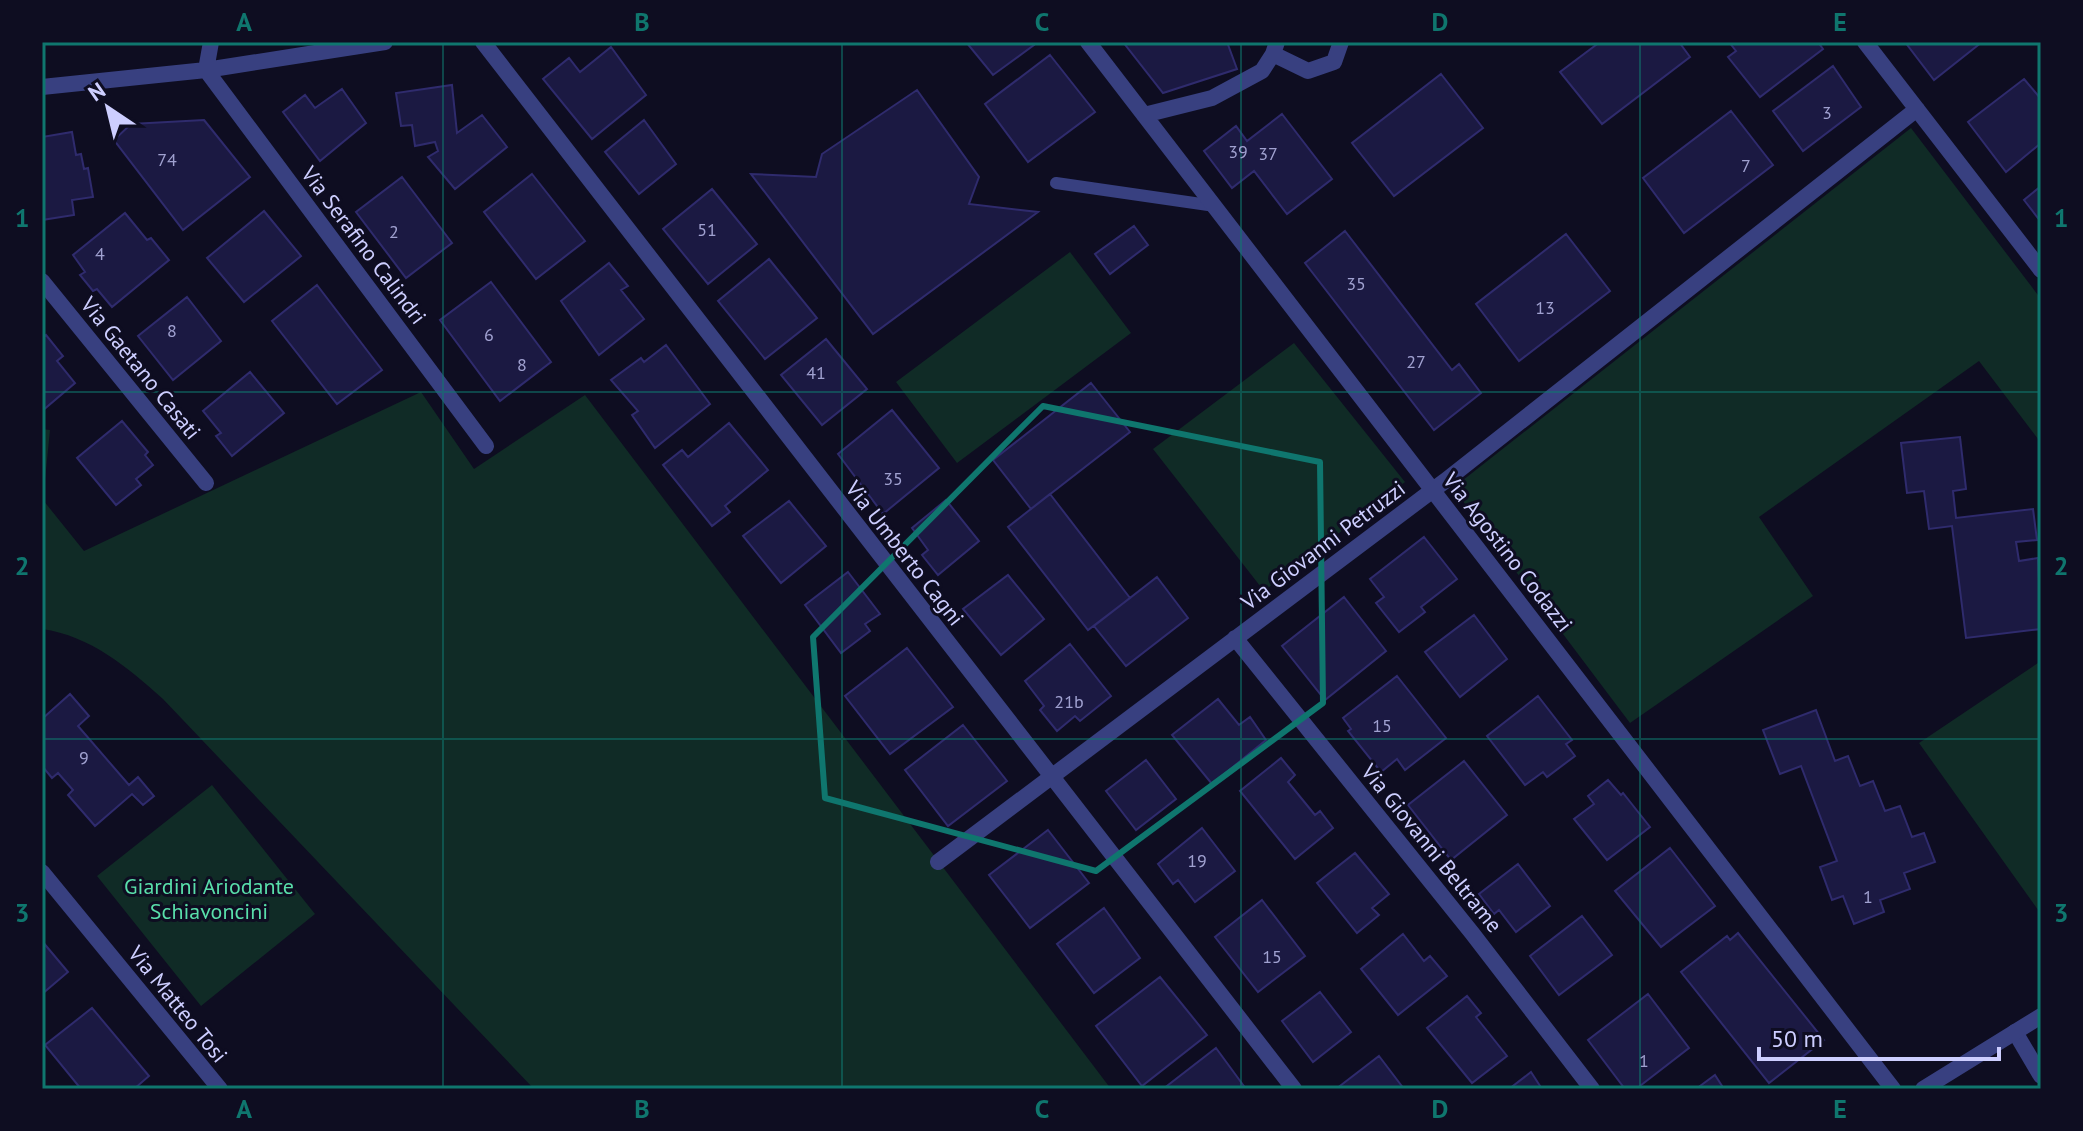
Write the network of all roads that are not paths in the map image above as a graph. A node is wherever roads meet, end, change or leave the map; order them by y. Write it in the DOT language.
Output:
graph roads {
  1 [pos="211,42"];
  2 [pos="385,42"];
  3 [pos="483,42"];
  4 [pos="1088,42"];
  5 [pos="1341,42"];
  6 [pos="1865,42"];
  7 [pos="1275,48"];
  8 [pos="206,70"];
  9 [pos="42,87"];
  10 [pos="1917,109"];
  11 [pos="1144,115"];
  12 [pos="1056,183"];
  13 [pos="1215,206"];
  14 [pos="2041,270"];
  15 [pos="42,281"];
  16 [pos="486,446"];
  17 [pos="206,483"];
  18 [pos="1433,490"];
  19 [pos="1235,638"];
  20 [pos="1050,777"];
  21 [pos="938,862"];
  22 [pos="42,872"];
  23 [pos="2041,1016"];
  24 [pos="2015,1032"];
  25 [pos="2041,1076"];
  26 [pos="220,1089"];
  27 [pos="1294,1089"];
  28 [pos="1592,1089"];
  29 [pos="1893,1089"];
  30 [pos="1923,1089"];
  1 -- 8 [label="street"];
  2 -- 8 [label="street"];
  3 -- 20 [label="street, Via Umberto Cagni"];
  4 -- 11 [label="street, Via Agostino Codazzi"];
  5 -- 7 [label="street"];
  6 -- 10 [label="street"];
  7 -- 11 [label="street"];
  8 -- 9 [label="street"];
  8 -- 16 [label="street, Via Serafino Calindri"];
  10 -- 14 [label="street"];
  10 -- 18 [label="street, Via Giovanni Petruzzi"];
  11 -- 13 [label="street, Via Agostino Codazzi"];
  12 -- 13 [label="lane"];
  13 -- 18 [label="street, Via Agostino Codazzi"];
  15 -- 17 [label="street, Via Gaetano Casati"];
  18 -- 19 [label="street, Via Giovanni Petruzzi"];
  18 -- 29 [label="street, Via Agostino Codazzi"];
  19 -- 20 [label="street, Via Giovanni Petruzzi"];
  19 -- 28 [label="street, Via Giovanni Beltrame"];
  20 -- 21 [label="street, Via Giovanni Petruzzi"];
  20 -- 27 [label="street, Via Umberto Cagni"];
  22 -- 26 [label="street, Via Matteo Tosi"];
  23 -- 24 [label="street"];
  24 -- 25 [label="street"];
  24 -- 30 [label="street"];
}
